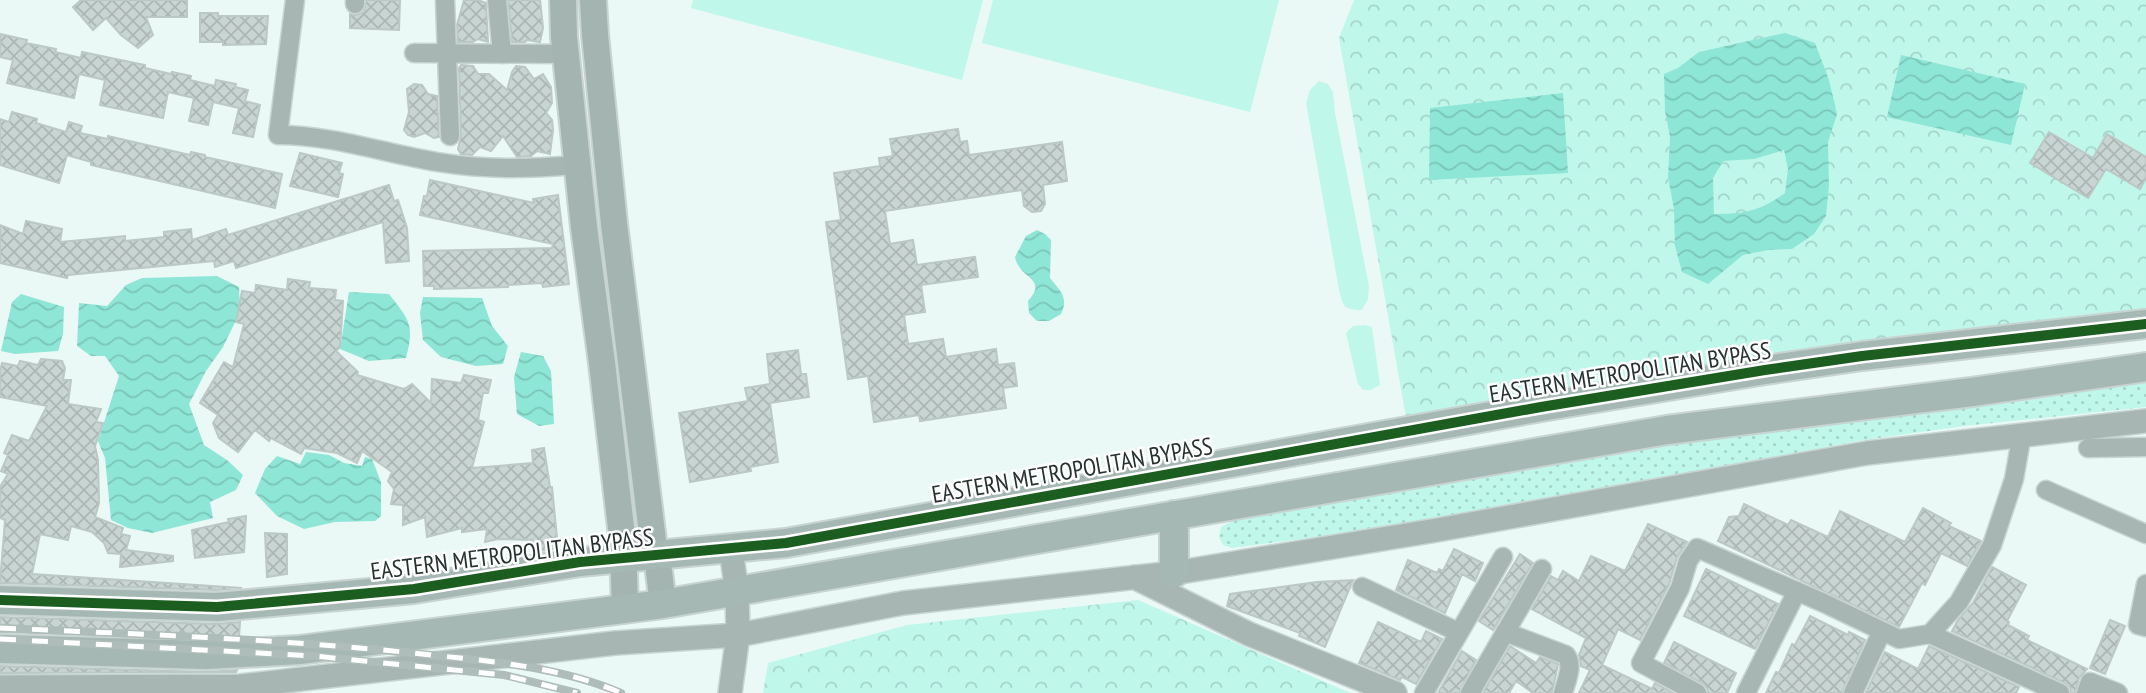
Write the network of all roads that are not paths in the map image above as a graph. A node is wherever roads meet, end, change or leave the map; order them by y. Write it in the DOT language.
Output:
graph roads {
  1 [pos="295,0"];
  2 [pos="445,0"];
  3 [pos="497,0"];
  4 [pos="563,0"];
  5 [pos="593,0"];
  6 [pos="414,53"];
  7 [pos="448,54"];
  8 [pos="502,54"];
  9 [pos="566,54"];
  10 [pos="450,136"];
  11 [pos="577,164"];
  12 [pos="2146,324"];
  13 [pos="2146,367"];
  14 [pos="2146,421"];
  15 [pos="2022,435"];
  16 [pos="2146,447"];
  17 [pos="2088,448"];
  18 [pos="2046,490"];
  19 [pos="1174,515"];
  20 [pos="2146,534"];
  21 [pos="731,550"];
  22 [pos="657,555"];
  23 [pos="1503,557"];
  24 [pos="622,559"];
  25 [pos="1542,569"];
  26 [pos="1174,573"];
  27 [pos="1134,578"];
  28 [pos="2146,584"];
  29 [pos="1362,587"];
  30 [pos="1797,591"];
  31 [pos="737,592"];
  32 [pos="0,600"];
  33 [pos="663,604"];
  34 [pos="625,608"];
  35 [pos="2146,627"];
  36 [pos="1882,631"];
  37 [pos="1458,632"];
  38 [pos="1506,632"];
  39 [pos="1930,634"];
  40 [pos="738,635"];
  41 [pos="0,649"];
  42 [pos="0,687"];
  43 [pos="730,693"];
  44 [pos="1395,693"];
  45 [pos="1424,693"];
  46 [pos="1470,693"];
  47 [pos="1563,693"];
  48 [pos="1698,693"];
  49 [pos="1746,693"];
  50 [pos="1853,693"];
  51 [pos="2060,693"];
  52 [pos="2086,693"];
  53 [pos="2118,693"];
  1 -- 11 [label="street"];
  2 -- 7 [label="street"];
  3 -- 8 [label="street"];
  4 -- 9 [label="main road"];
  5 -- 22 [label="main road"];
  6 -- 7 [label="street"];
  7 -- 8 [label="street"];
  7 -- 10 [label="street"];
  8 -- 9 [label="street"];
  9 -- 11 [label="main road"];
  11 -- 24 [label="main road"];
  12 -- 21 [label="main road, EASTERN METROPOLITAN BYPASS"];
  13 -- 19 [label="main road"];
  14 -- 15 [label="street"];
  15 -- 26 [label="street"];
  15 -- 39 [label="street"];
  16 -- 17 [label="street"];
  18 -- 20 [label="street"];
  19 -- 26 [label="main road"];
  19 -- 31 [label="main road"];
  21 -- 22 [label="main road, EASTERN METROPOLITAN BYPASS"];
  21 -- 31 [label="street"];
  22 -- 24 [label="main road, EASTERN METROPOLITAN BYPASS"];
  22 -- 33 [label="main road"];
  23 -- 37 [label="street"];
  24 -- 32 [label="main road, EASTERN METROPOLITAN BYPASS"];
  24 -- 34 [label="main road"];
  25 -- 38 [label="street"];
  26 -- 27 [label="street"];
  27 -- 40 [label="street"];
  27 -- 44 [label="street"];
  28 -- 35 [label="street"];
  29 -- 37 [label="street"];
  30 -- 36 [label="street"];
  30 -- 48 [label="street"];
  30 -- 49 [label="street"];
  31 -- 33 [label="main road"];
  31 -- 40 [label="street"];
  33 -- 34 [label="main road"];
  34 -- 41 [label="main road"];
  36 -- 39 [label="street"];
  36 -- 50 [label="street"];
  37 -- 45 [label="street"];
  38 -- 46 [label="street"];
  38 -- 47 [label="street"];
  39 -- 51 [label="street"];
  40 -- 42 [label="street"];
  40 -- 43 [label="street"];
  52 -- 53 [label="street"];
}
